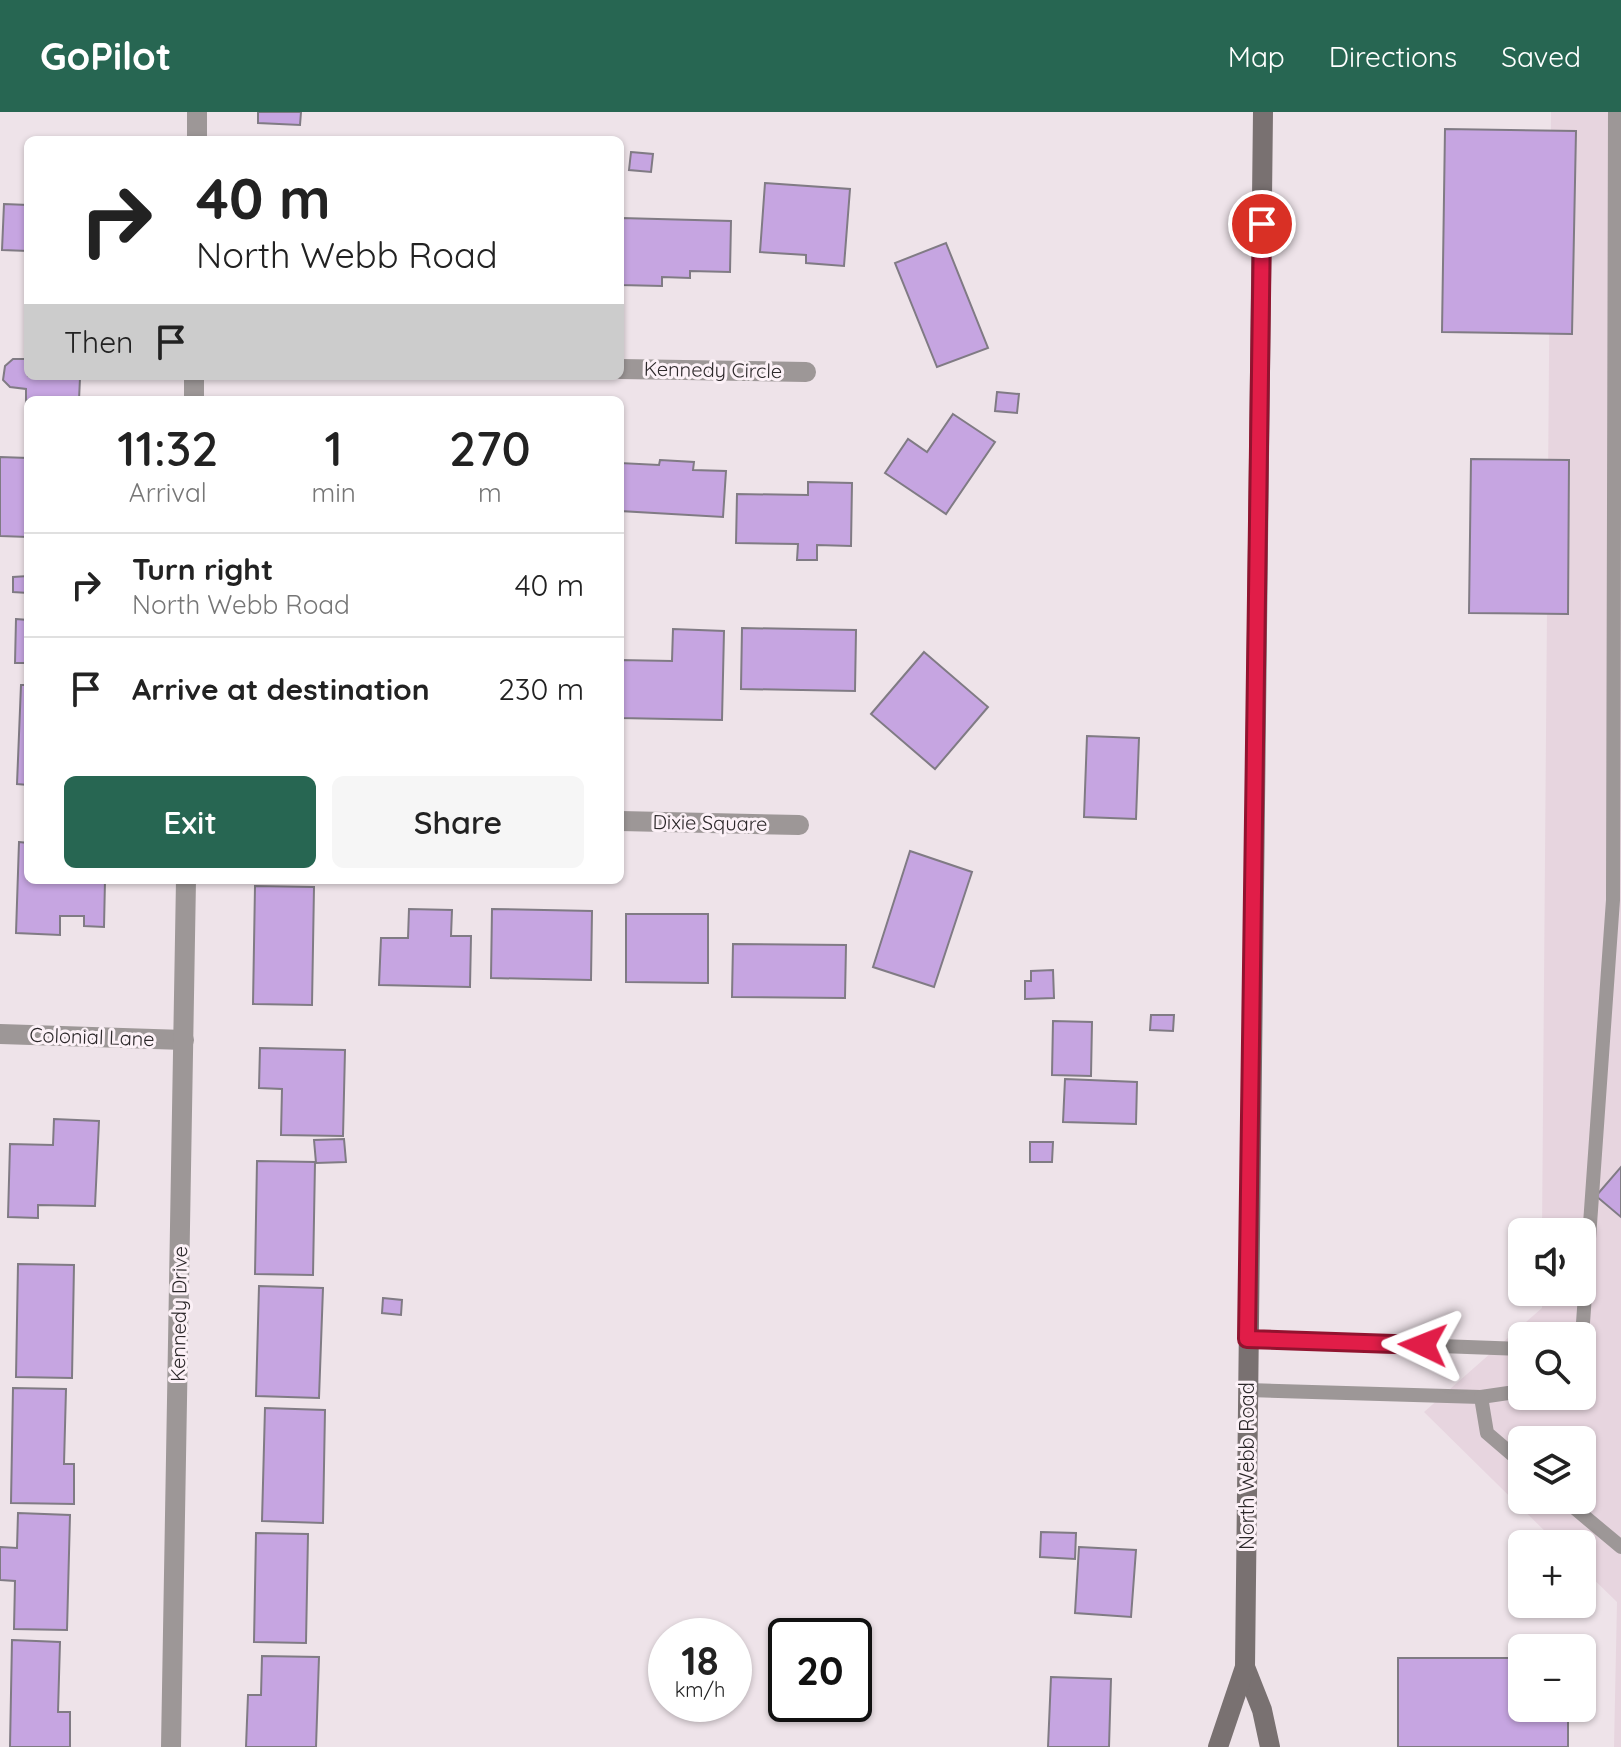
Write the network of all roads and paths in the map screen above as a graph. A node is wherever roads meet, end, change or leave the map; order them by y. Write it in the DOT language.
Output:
graph roads {
  1 [pos="197,112"];
  2 [pos="1263,112"];
  3 [pos="1615,112"];
  4 [pos="197,136"];
  5 [pos="624,369"];
  6 [pos="806,372"];
  7 [pos="1617,389"];
  8 [pos="624,821"];
  9 [pos="799,825"];
  10 [pos="186,884"];
  11 [pos="0,1034"];
  12 [pos="184,1040"];
  13 [pos="1583,1322"];
  14 [pos="1247,1339"];
  15 [pos="1508,1348"];
  16 [pos="1248,1390"];
  17 [pos="1508,1393"];
  18 [pos="1481,1397"];
  19 [pos="1508,1451"];
  20 [pos="1582,1514"];
  21 [pos="1621,1547"];
  22 [pos="1245,1667"];
  23 [pos="171,1747"];
  24 [pos="1218,1747"];
  25 [pos="1270,1747"];
  1 -- 4 [label="street"];
  2 -- 14 [label="main road, North Webb Road"];
  3 -- 7 [label="lane"];
  5 -- 6 [label="street, Kennedy Circle"];
  7 -- 13 [label="lane"];
  8 -- 9 [label="street, Dixie Square"];
  10 -- 12 [label="street, Kennedy Drive"];
  11 -- 12 [label="street, Colonial Lane"];
  12 -- 23 [label="street, Kennedy Drive"];
  14 -- 15 [label="lane"];
  14 -- 16 [label="main road, North Webb Road"];
  16 -- 18 [label="lane"];
  16 -- 22 [label="main road, North Webb Road"];
  17 -- 18 [label="lane"];
  18 -- 19 [label="lane"];
  20 -- 21 [label="lane"];
  22 -- 24 [label="main road, North Webb Road"];
  22 -- 25 [label="main road, North Webb Road"];
}
